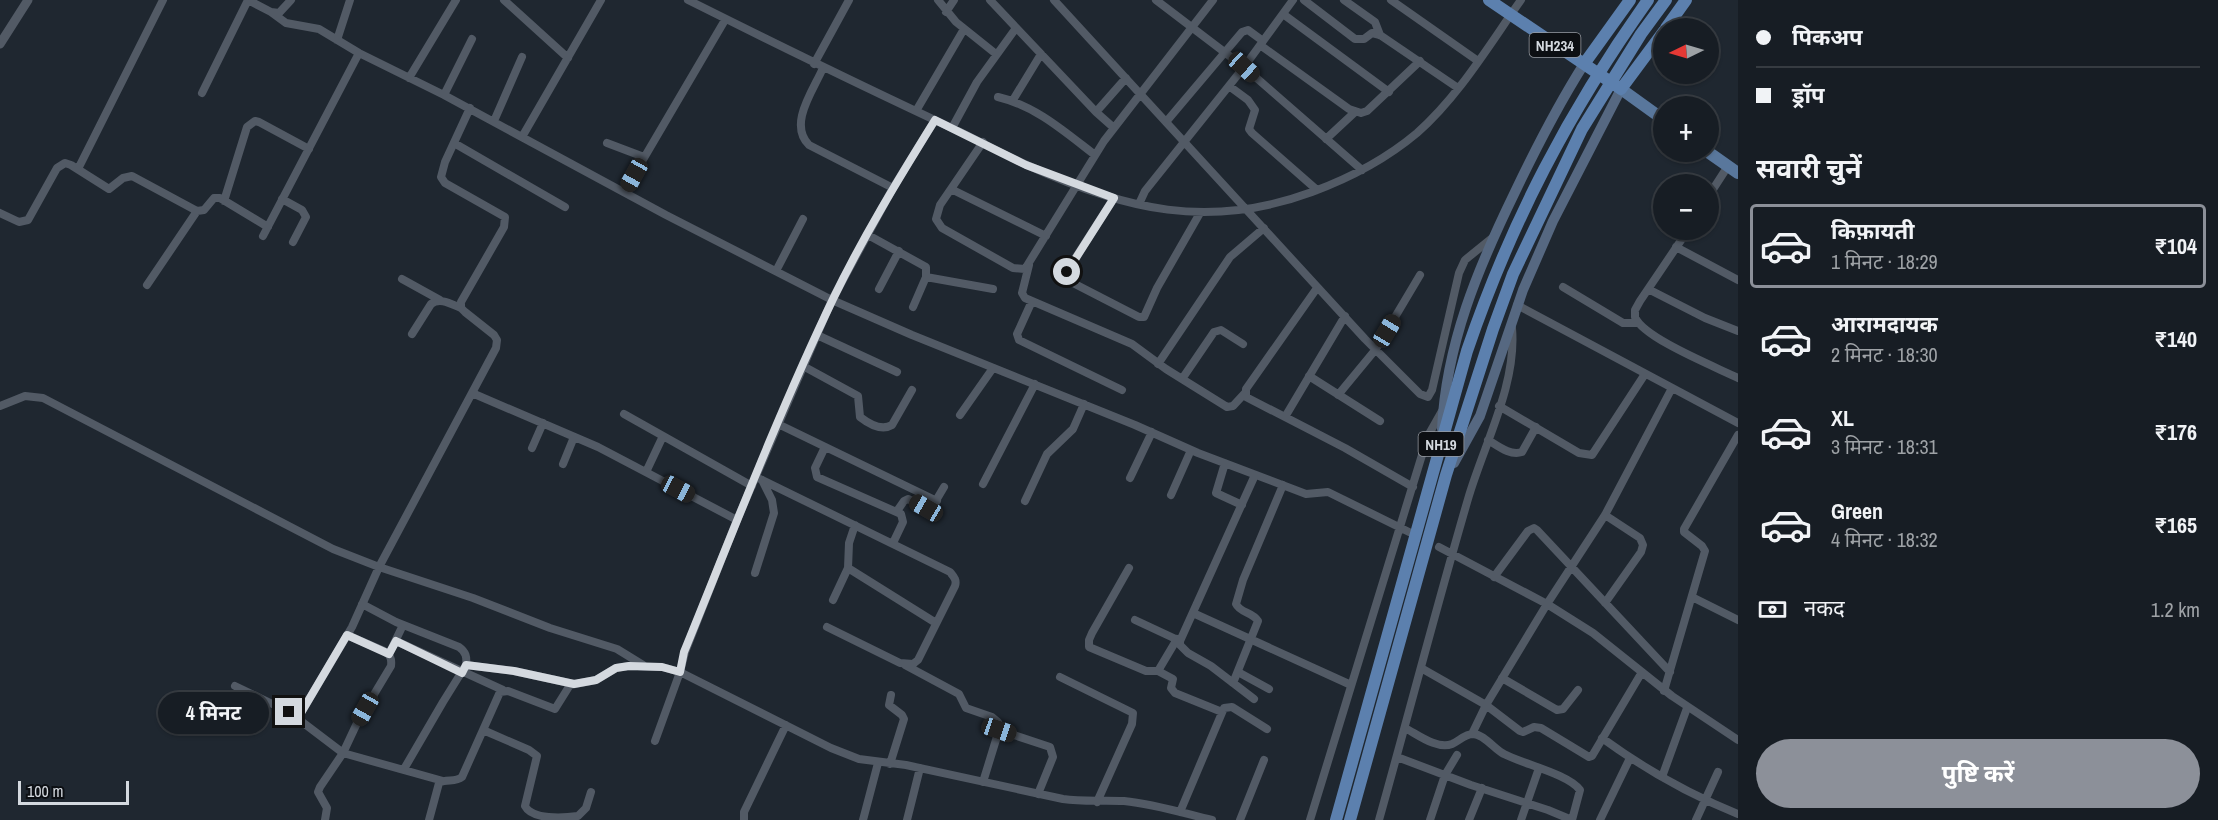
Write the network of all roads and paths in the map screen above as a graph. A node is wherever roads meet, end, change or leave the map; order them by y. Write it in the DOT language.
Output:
graph roads {
  1 [pos="28,0"];
  2 [pos="163,0"];
  3 [pos="248,0"];
  4 [pos="291,0"];
  5 [pos="350,0"];
  6 [pos="456,0"];
  7 [pos="504,0"];
  8 [pos="601,0"];
  9 [pos="688,0"];
  10 [pos="849,0"];
  11 [pos="938,0"];
  12 [pos="954,0"];
  13 [pos="990,0"];
  14 [pos="1054,0"];
  15 [pos="1156,0"];
  16 [pos="1213,0"];
  17 [pos="1293,0"];
  18 [pos="1304,0"];
  19 [pos="1344,0"];
  20 [pos="1390,0"];
  21 [pos="1489,0"];
  22 [pos="1521,0"];
  23 [pos="1630,0"];
  24 [pos="1648,0"];
  25 [pos="1666,0"];
  26 [pos="1686,0"];
  27 [pos="1403,3"];
  28 [pos="271,12"];
  29 [pos="946,12"];
  30 [pos="1283,14"];
  31 [pos="1511,15"];
  32 [pos="1673,18"];
  33 [pos="725,20"];
  34 [pos="1016,27"];
  35 [pos="1192,27"];
  36 [pos="964,29"];
  37 [pos="1380,35"];
  38 [pos="472,39"];
  39 [pos="337,40"];
  40 [pos="1262,43"];
  41 [pos="0,44"];
  42 [pos="1653,46"];
  43 [pos="1224,52"];
  44 [pos="359,53"];
  45 [pos="996,54"];
  46 [pos="1041,54"];
  47 [pos="522,57"];
  48 [pos="568,58"];
  49 [pos="1420,61"];
  50 [pos="1478,61"];
  51 [pos="814,64"];
  52 [pos="1584,64"];
  53 [pos="1244,67"];
  54 [pos="823,68"];
  55 [pos="409,78"];
  56 [pos="1126,78"];
  57 [pos="1229,86"];
  58 [pos="1458,88"];
  59 [pos="1622,89"];
  60 [pos="1389,92"];
  61 [pos="202,93"];
  62 [pos="1141,94"];
  63 [pos="444,95"];
  64 [pos="998,97"];
  65 [pos="1012,100"];
  66 [pos="470,108"];
  67 [pos="916,111"];
  68 [pos="1096,112"];
  69 [pos="1355,112"];
  70 [pos="1653,112"];
  71 [pos="935,120"];
  72 [pos="494,121"];
  73 [pos="1166,122"];
  74 [pos="952,128"];
  75 [pos="1114,128"];
  76 [pos="522,137"];
  77 [pos="1326,139"];
  78 [pos="983,142"];
  79 [pos="454,143"];
  80 [pos="607,143"];
  81 [pos="1184,143"];
  82 [pos="309,149"];
  83 [pos="1095,155"];
  84 [pos="644,157"];
  85 [pos="1719,160"];
  86 [pos="78,169"];
  87 [pos="1362,170"];
  88 [pos="1733,170"];
  89 [pos="1076,185"];
  90 [pos="1719,185"];
  91 [pos="893,189"];
  92 [pos="951,189"];
  93 [pos="1317,190"];
  94 [pos="624,192"];
  95 [pos="1114,198"];
  96 [pos="282,199"];
  97 [pos="225,201"];
  98 [pos="1139,204"];
  99 [pos="565,207"];
  100 [pos="1248,210"];
  101 [pos="197,211"];
  102 [pos="0,213"];
  103 [pos="1200,213"];
  104 [pos="803,219"];
  105 [pos="268,227"];
  106 [pos="1264,228"];
  107 [pos="868,235"];
  108 [pos="263,236"];
  109 [pos="1046,236"];
  110 [pos="1493,237"];
  111 [pos="1681,240"];
  112 [pos="292,242"];
  113 [pos="1676,247"];
  114 [pos="899,251"];
  115 [pos="1029,264"];
  116 [pos="776,271"];
  117 [pos="1420,275"];
  118 [pos="926,277"];
  119 [pos="402,279"];
  120 [pos="1738,280"];
  121 [pos="147,285"];
  122 [pos="1563,287"];
  123 [pos="1317,288"];
  124 [pos="879,289"];
  125 [pos="993,289"];
  126 [pos="1648,289"];
  127 [pos="832,300"];
  128 [pos="441,301"];
  129 [pos="1032,301"];
  130 [pos="1517,305"];
  131 [pos="913,307"];
  132 [pos="461,308"];
  133 [pos="1345,316"];
  134 [pos="1512,322"];
  135 [pos="1637,323"];
  136 [pos="1738,331"];
  137 [pos="412,334"];
  138 [pos="817,335"];
  139 [pos="1244,344"];
  140 [pos="1376,349"];
  141 [pos="1158,364"];
  142 [pos="803,366"];
  143 [pos="993,368"];
  144 [pos="897,372"];
  145 [pos="1644,374"];
  146 [pos="1309,376"];
  147 [pos="1738,378"];
  148 [pos="1182,380"];
  149 [pos="1035,384"];
  150 [pos="1672,388"];
  151 [pos="912,390"];
  152 [pos="1122,390"];
  153 [pos="472,393"];
  154 [pos="1245,393"];
  155 [pos="1338,395"];
  156 [pos="1084,404"];
  157 [pos="1499,405"];
  158 [pos="0,406"];
  159 [pos="1443,409"];
  160 [pos="624,414"];
  161 [pos="960,415"];
  162 [pos="1285,417"];
  163 [pos="1380,421"];
  164 [pos="543,423"];
  165 [pos="1738,423"];
  166 [pos="778,424"];
  167 [pos="1536,427"];
  168 [pos="1152,432"];
  169 [pos="1738,435"];
  170 [pos="663,436"];
  171 [pos="574,437"];
  172 [pos="1488,440"];
  173 [pos="1442,441"];
  174 [pos="825,447"];
  175 [pos="532,448"];
  176 [pos="1191,450"];
  177 [pos="1225,463"];
  178 [pos="563,464"];
  179 [pos="646,471"];
  180 [pos="1256,475"];
  181 [pos="1446,475"];
  182 [pos="759,478"];
  183 [pos="1130,478"];
  184 [pos="983,484"];
  185 [pos="1283,485"];
  186 [pos="752,486"];
  187 [pos="944,487"];
  188 [pos="1413,487"];
  189 [pos="1171,495"];
  190 [pos="937,501"];
  191 [pos="1025,501"];
  192 [pos="1242,505"];
  193 [pos="897,511"];
  194 [pos="1605,515"];
  195 [pos="737,520"];
  196 [pos="855,525"];
  197 [pos="1400,527"];
  198 [pos="1409,532"];
  199 [pos="893,543"];
  200 [pos="1439,548"];
  201 [pos="1452,555"];
  202 [pos="1572,566"];
  203 [pos="379,567"];
  204 [pos="848,568"];
  205 [pos="1129,568"];
  206 [pos="755,573"];
  207 [pos="1494,577"];
  208 [pos="1692,597"];
  209 [pos="833,600"];
  210 [pos="1605,603"];
  211 [pos="362,604"];
  212 [pos="1547,604"];
  213 [pos="1193,613"];
  214 [pos="1135,620"];
  215 [pos="1738,620"];
  216 [pos="936,623"];
  217 [pos="403,625"];
  218 [pos="826,627"];
  219 [pos="347,635"];
  220 [pos="1252,639"];
  221 [pos="1178,640"];
  222 [pos="396,641"];
  223 [pos="389,654"];
  224 [pos="905,665"];
  225 [pos="644,666"];
  226 [pos="1421,668"];
  227 [pos="464,669"];
  228 [pos="1158,671"];
  229 [pos="680,672"];
  230 [pos="1238,672"];
  231 [pos="1642,672"];
  232 [pos="1670,672"];
  233 [pos="1060,677"];
  234 [pos="1502,678"];
  235 [pos="1233,683"];
  236 [pos="574,684"];
  237 [pos="1351,685"];
  238 [pos="235,686"];
  239 [pos="1269,689"];
  240 [pos="503,690"];
  241 [pos="1578,690"];
  242 [pos="1664,691"];
  243 [pos="891,695"];
  244 [pos="1254,699"];
  245 [pos="1486,705"];
  246 [pos="1688,708"];
  247 [pos="1222,711"];
  248 [pos="298,718"];
  249 [pos="786,726"];
  250 [pos="1405,728"];
  251 [pos="1267,729"];
  252 [pos="483,730"];
  253 [pos="999,730"];
  254 [pos="1472,734"];
  255 [pos="1602,738"];
  256 [pos="1738,740"];
  257 [pos="655,741"];
  258 [pos="343,753"];
  259 [pos="1457,755"];
  260 [pos="1397,757"];
  261 [pos="1630,758"];
  262 [pos="1264,760"];
  263 [pos="878,763"];
  264 [pos="890,764"];
  265 [pos="920,768"];
  266 [pos="1539,768"];
  267 [pos="404,769"];
  268 [pos="1718,772"];
  269 [pos="1445,775"];
  270 [pos="1662,777"];
  271 [pos="443,781"];
  272 [pos="983,782"];
  273 [pos="1482,788"];
  274 [pos="591,792"];
  275 [pos="1038,794"];
  276 [pos="1705,801"];
  277 [pos="1097,802"];
  278 [pos="1527,803"];
  279 [pos="1180,812"];
  280 [pos="1738,814"];
  281 [pos="325,820"];
  282 [pos="429,820"];
  283 [pos="744,820"];
  284 [pos="863,820"];
  285 [pos="907,820"];
  286 [pos="1212,820"];
  287 [pos="1240,820"];
  288 [pos="1310,820"];
  289 [pos="1335,820"];
  290 [pos="1350,820"];
  291 [pos="1379,820"];
  292 [pos="1430,820"];
  293 [pos="1469,820"];
  294 [pos="1521,820"];
  295 [pos="1572,820"];
  296 [pos="1600,820"];
  297 [pos="1696,820"];
  1 -- 41 [label="street"];
  2 -- 86 [label="street"];
  3 -- 28 [label="street"];
  3 -- 61 [label="street"];
  4 -- 28 [label="street"];
  5 -- 39 [label="street"];
  6 -- 55 [label="street"];
  7 -- 48 [label="street"];
  8 -- 48 [label="street"];
  9 -- 33 [label="street"];
  10 -- 51 [label="street"];
  11 -- 29 [label="street"];
  12 -- 29 [label="street"];
  13 -- 34 [label="street"];
  14 -- 56 [label="street"];
  15 -- 35 [label="street"];
  16 -- 35 [label="street"];
  17 -- 30 [label="street"];
  18 -- 37 [label="street"];
  19 -- 37 [label="street"];
  20 -- 27 [label="street"];
  21 -- 31 [label="highway, NH234"];
  22 -- 31 [label="street"];
  23 -- 52 [label="highway, NH234"];
  24 -- 173 [label="highway, NH19"];
  25 -- 181 [label="highway, NH19"];
  26 -- 32 [label="highway"];
  27 -- 50 [label="street"];
  28 -- 39 [label="street"];
  29 -- 36 [label="street"];
  30 -- 40 [label="street"];
  30 -- 60 [label="street"];
  31 -- 50 [label="street"];
  31 -- 52 [label="highway, NH234"];
  33 -- 51 [label="street"];
  33 -- 84 [label="street"];
  34 -- 45 [label="street"];
  34 -- 46 [label="street"];
  35 -- 43 [label="street"];
  35 -- 62 [label="street"];
  36 -- 45 [label="street"];
  36 -- 67 [label="street"];
  37 -- 49 [label="street"];
  38 -- 63 [label="street"];
  39 -- 44 [label="street"];
  40 -- 43 [label="street"];
  40 -- 53 [label="street"];
  40 -- 69 [label="street"];
  42 -- 59 [label="highway"];
  43 -- 53 [label="street"];
  43 -- 73 [label="street"];
  44 -- 55 [label="street"];
  44 -- 82 [label="street"];
  45 -- 74 [label="street"];
  46 -- 65 [label="street"];
  46 -- 68 [label="street"];
  47 -- 72 [label="street"];
  48 -- 76 [label="street"];
  49 -- 58 [label="street"];
  49 -- 60 [label="street"];
  50 -- 58 [label="street"];
  51 -- 54 [label="street"];
  52 -- 59 [label="highway, NH234"];
  52 -- 110 [label="main road"];
  53 -- 57 [label="street"];
  53 -- 77 [label="street"];
  54 -- 67 [label="street"];
  54 -- 91 [label="street"];
  55 -- 63 [label="street"];
  56 -- 62 [label="street"];
  56 -- 68 [label="street"];
  57 -- 81 [label="street"];
  57 -- 93 [label="street"];
  58 -- 87 [label="street"];
  59 -- 70 [label="main road"];
  59 -- 130 [label="main road"];
  60 -- 69 [label="street"];
  62 -- 73 [label="street"];
  62 -- 75 [label="street"];
  63 -- 66 [label="street"];
  64 -- 65 [label="street"];
  65 -- 83 [label="street"];
  66 -- 72 [label="street"];
  66 -- 79 [label="street"];
  67 -- 71 [label="street"];
  68 -- 75 [label="street"];
  69 -- 77 [label="street"];
  71 -- 74 [label="street"];
  71 -- 91 [label="street"];
  72 -- 76 [label="street"];
  73 -- 81 [label="street"];
  74 -- 78 [label="street"];
  75 -- 83 [label="street"];
  76 -- 94 [label="street"];
  77 -- 87 [label="street"];
  78 -- 89 [label="street"];
  78 -- 92 [label="street"];
  79 -- 99 [label="street"];
  79 -- 132 [label="street"];
  80 -- 84 [label="street"];
  81 -- 98 [label="street"];
  81 -- 100 [label="street"];
  82 -- 96 [label="street"];
  82 -- 97 [label="street"];
  83 -- 89 [label="street"];
  84 -- 94 [label="street"];
  85 -- 88 [label="main road"];
  86 -- 101 [label="street"];
  86 -- 102 [label="street"];
  87 -- 93 [label="street"];
  88 -- 90 [label="street"];
  89 -- 95 [label="street"];
  89 -- 109 [label="street"];
  91 -- 107 [label="street"];
  92 -- 109 [label="street"];
  92 -- 115 [label="street"];
  93 -- 100 [label="street"];
  94 -- 116 [label="street"];
  95 -- 98 [label="street"];
  95 -- 103 [label="street"];
  96 -- 105 [label="street"];
  96 -- 112 [label="street"];
  97 -- 101 [label="street"];
  97 -- 105 [label="street"];
  98 -- 103 [label="street"];
  100 -- 103 [label="street"];
  100 -- 106 [label="street"];
  101 -- 121 [label="street"];
  104 -- 116 [label="street"];
  105 -- 108 [label="street"];
  106 -- 123 [label="street"];
  106 -- 141 [label="street"];
  107 -- 114 [label="street"];
  107 -- 127 [label="street"];
  109 -- 115 [label="street"];
  110 -- 140 [label="street"];
  110 -- 159 [label="main road"];
  111 -- 113 [label="street"];
  113 -- 120 [label="street"];
  113 -- 126 [label="street"];
  114 -- 118 [label="street"];
  114 -- 124 [label="street"];
  115 -- 129 [label="street"];
  116 -- 127 [label="street"];
  117 -- 140 [label="street"];
  118 -- 125 [label="street"];
  118 -- 131 [label="street"];
  119 -- 128 [label="street"];
  122 -- 135 [label="street"];
  123 -- 133 [label="street"];
  123 -- 154 [label="street"];
  126 -- 135 [label="street"];
  126 -- 136 [label="street"];
  127 -- 138 [label="street"];
  127 -- 143 [label="street"];
  128 -- 132 [label="street"];
  128 -- 137 [label="street"];
  129 -- 141 [label="street"];
  129 -- 152 [label="street"];
  130 -- 134 [label="main road"];
  130 -- 145 [label="street"];
  132 -- 153 [label="street"];
  133 -- 140 [label="street"];
  133 -- 146 [label="street"];
  134 -- 157 [label="street"];
  134 -- 181 [label="main road"];
  135 -- 147 [label="street"];
  138 -- 142 [label="street"];
  138 -- 144 [label="street"];
  139 -- 148 [label="street"];
  140 -- 155 [label="street"];
  141 -- 148 [label="street"];
  142 -- 151 [label="street"];
  142 -- 166 [label="street"];
  143 -- 149 [label="street"];
  143 -- 161 [label="street"];
  145 -- 150 [label="street"];
  145 -- 167 [label="street"];
  146 -- 155 [label="street"];
  146 -- 162 [label="street"];
  148 -- 154 [label="street"];
  149 -- 156 [label="street"];
  149 -- 184 [label="street"];
  150 -- 165 [label="street"];
  150 -- 194 [label="street"];
  153 -- 164 [label="street"];
  153 -- 203 [label="street"];
  154 -- 162 [label="street"];
  155 -- 163 [label="street"];
  156 -- 168 [label="street"];
  156 -- 191 [label="street"];
  157 -- 167 [label="street"];
  157 -- 172 [label="street"];
  158 -- 203 [label="street"];
  159 -- 173 [label="main road"];
  159 -- 188 [label="street"];
  160 -- 170 [label="street"];
  162 -- 188 [label="street"];
  164 -- 171 [label="street"];
  164 -- 175 [label="street"];
  166 -- 174 [label="street"];
  166 -- 182 [label="street"];
  167 -- 172 [label="street"];
  168 -- 176 [label="street"];
  168 -- 183 [label="street"];
  169 -- 208 [label="street"];
  170 -- 179 [label="street"];
  170 -- 186 [label="street"];
  171 -- 178 [label="street"];
  171 -- 179 [label="street"];
  172 -- 201 [label="street"];
  173 -- 289 [label="highway, NH19"];
  174 -- 190 [label="street"];
  174 -- 193 [label="street"];
  176 -- 177 [label="street"];
  176 -- 189 [label="street"];
  177 -- 180 [label="street"];
  177 -- 192 [label="street"];
  179 -- 195 [label="street"];
  180 -- 185 [label="street"];
  180 -- 192 [label="street"];
  181 -- 290 [label="highway, NH19"];
  182 -- 186 [label="street"];
  182 -- 196 [label="street"];
  182 -- 206 [label="street"];
  185 -- 197 [label="street"];
  185 -- 220 [label="street"];
  186 -- 195 [label="street"];
  187 -- 190 [label="street"];
  188 -- 197 [label="street"];
  190 -- 193 [label="street"];
  192 -- 213 [label="street"];
  193 -- 199 [label="street"];
  194 -- 202 [label="street"];
  194 -- 210 [label="street"];
  195 -- 229 [label="street"];
  196 -- 199 [label="street"];
  196 -- 204 [label="street"];
  197 -- 198 [label="street"];
  197 -- 237 [label="street"];
  199 -- 216 [label="street"];
  200 -- 201 [label="street"];
  201 -- 207 [label="street"];
  201 -- 226 [label="street"];
  202 -- 207 [label="street"];
  202 -- 210 [label="street"];
  202 -- 212 [label="street"];
  203 -- 211 [label="street"];
  203 -- 225 [label="street"];
  204 -- 209 [label="street"];
  204 -- 216 [label="street"];
  205 -- 228 [label="street"];
  207 -- 212 [label="street"];
  208 -- 215 [label="street"];
  208 -- 232 [label="street"];
  210 -- 232 [label="street"];
  211 -- 217 [label="street"];
  211 -- 219 [label="street"];
  212 -- 231 [label="street"];
  212 -- 234 [label="street"];
  213 -- 220 [label="street"];
  213 -- 221 [label="street"];
  214 -- 221 [label="street"];
  216 -- 224 [label="street"];
  217 -- 222 [label="street"];
  217 -- 227 [label="street"];
  218 -- 224 [label="street"];
  219 -- 223 [label="street"];
  219 -- 248 [label="street"];
  220 -- 230 [label="street"];
  220 -- 237 [label="street"];
  221 -- 228 [label="street"];
  221 -- 235 [label="street"];
  222 -- 223 [label="street"];
  222 -- 227 [label="street"];
  223 -- 258 [label="street"];
  224 -- 253 [label="street"];
  225 -- 229 [label="street"];
  225 -- 236 [label="street"];
  226 -- 245 [label="street"];
  226 -- 250 [label="street"];
  227 -- 236 [label="street"];
  227 -- 240 [label="street"];
  227 -- 267 [label="street"];
  228 -- 247 [label="street"];
  229 -- 249 [label="street"];
  229 -- 257 [label="street"];
  230 -- 235 [label="street"];
  230 -- 239 [label="street"];
  231 -- 242 [label="street"];
  231 -- 255 [label="street"];
  232 -- 242 [label="street"];
  233 -- 277 [label="street"];
  234 -- 241 [label="street"];
  234 -- 245 [label="street"];
  235 -- 244 [label="street"];
  236 -- 240 [label="street"];
  237 -- 288 [label="street"];
  238 -- 248 [label="street"];
  240 -- 252 [label="street"];
  242 -- 246 [label="street"];
  243 -- 264 [label="street"];
  245 -- 254 [label="street"];
  245 -- 255 [label="street"];
  246 -- 256 [label="street"];
  246 -- 270 [label="street"];
  247 -- 251 [label="street"];
  247 -- 279 [label="street"];
  248 -- 258 [label="street"];
  249 -- 263 [label="street"];
  249 -- 283 [label="street"];
  250 -- 254 [label="street"];
  250 -- 260 [label="street"];
  252 -- 271 [label="street"];
  252 -- 274 [label="street"];
  253 -- 272 [label="street"];
  253 -- 275 [label="street"];
  254 -- 266 [label="street"];
  255 -- 261 [label="street"];
  258 -- 267 [label="street"];
  258 -- 281 [label="street"];
  259 -- 269 [label="street"];
  260 -- 269 [label="street"];
  260 -- 291 [label="street"];
  261 -- 270 [label="street"];
  261 -- 296 [label="street"];
  262 -- 287 [label="street"];
  263 -- 264 [label="street"];
  263 -- 284 [label="street"];
  264 -- 265 [label="street"];
  265 -- 272 [label="street"];
  265 -- 285 [label="street"];
  266 -- 278 [label="street"];
  266 -- 295 [label="street"];
  267 -- 271 [label="street"];
  268 -- 276 [label="street"];
  269 -- 273 [label="street"];
  269 -- 292 [label="street"];
  270 -- 276 [label="street"];
  271 -- 282 [label="street"];
  272 -- 275 [label="street"];
  273 -- 278 [label="street"];
  273 -- 293 [label="street"];
  275 -- 277 [label="street"];
  276 -- 280 [label="street"];
  276 -- 297 [label="street"];
  277 -- 279 [label="street"];
  278 -- 294 [label="street"];
  278 -- 295 [label="street"];
  279 -- 286 [label="street"];
}
